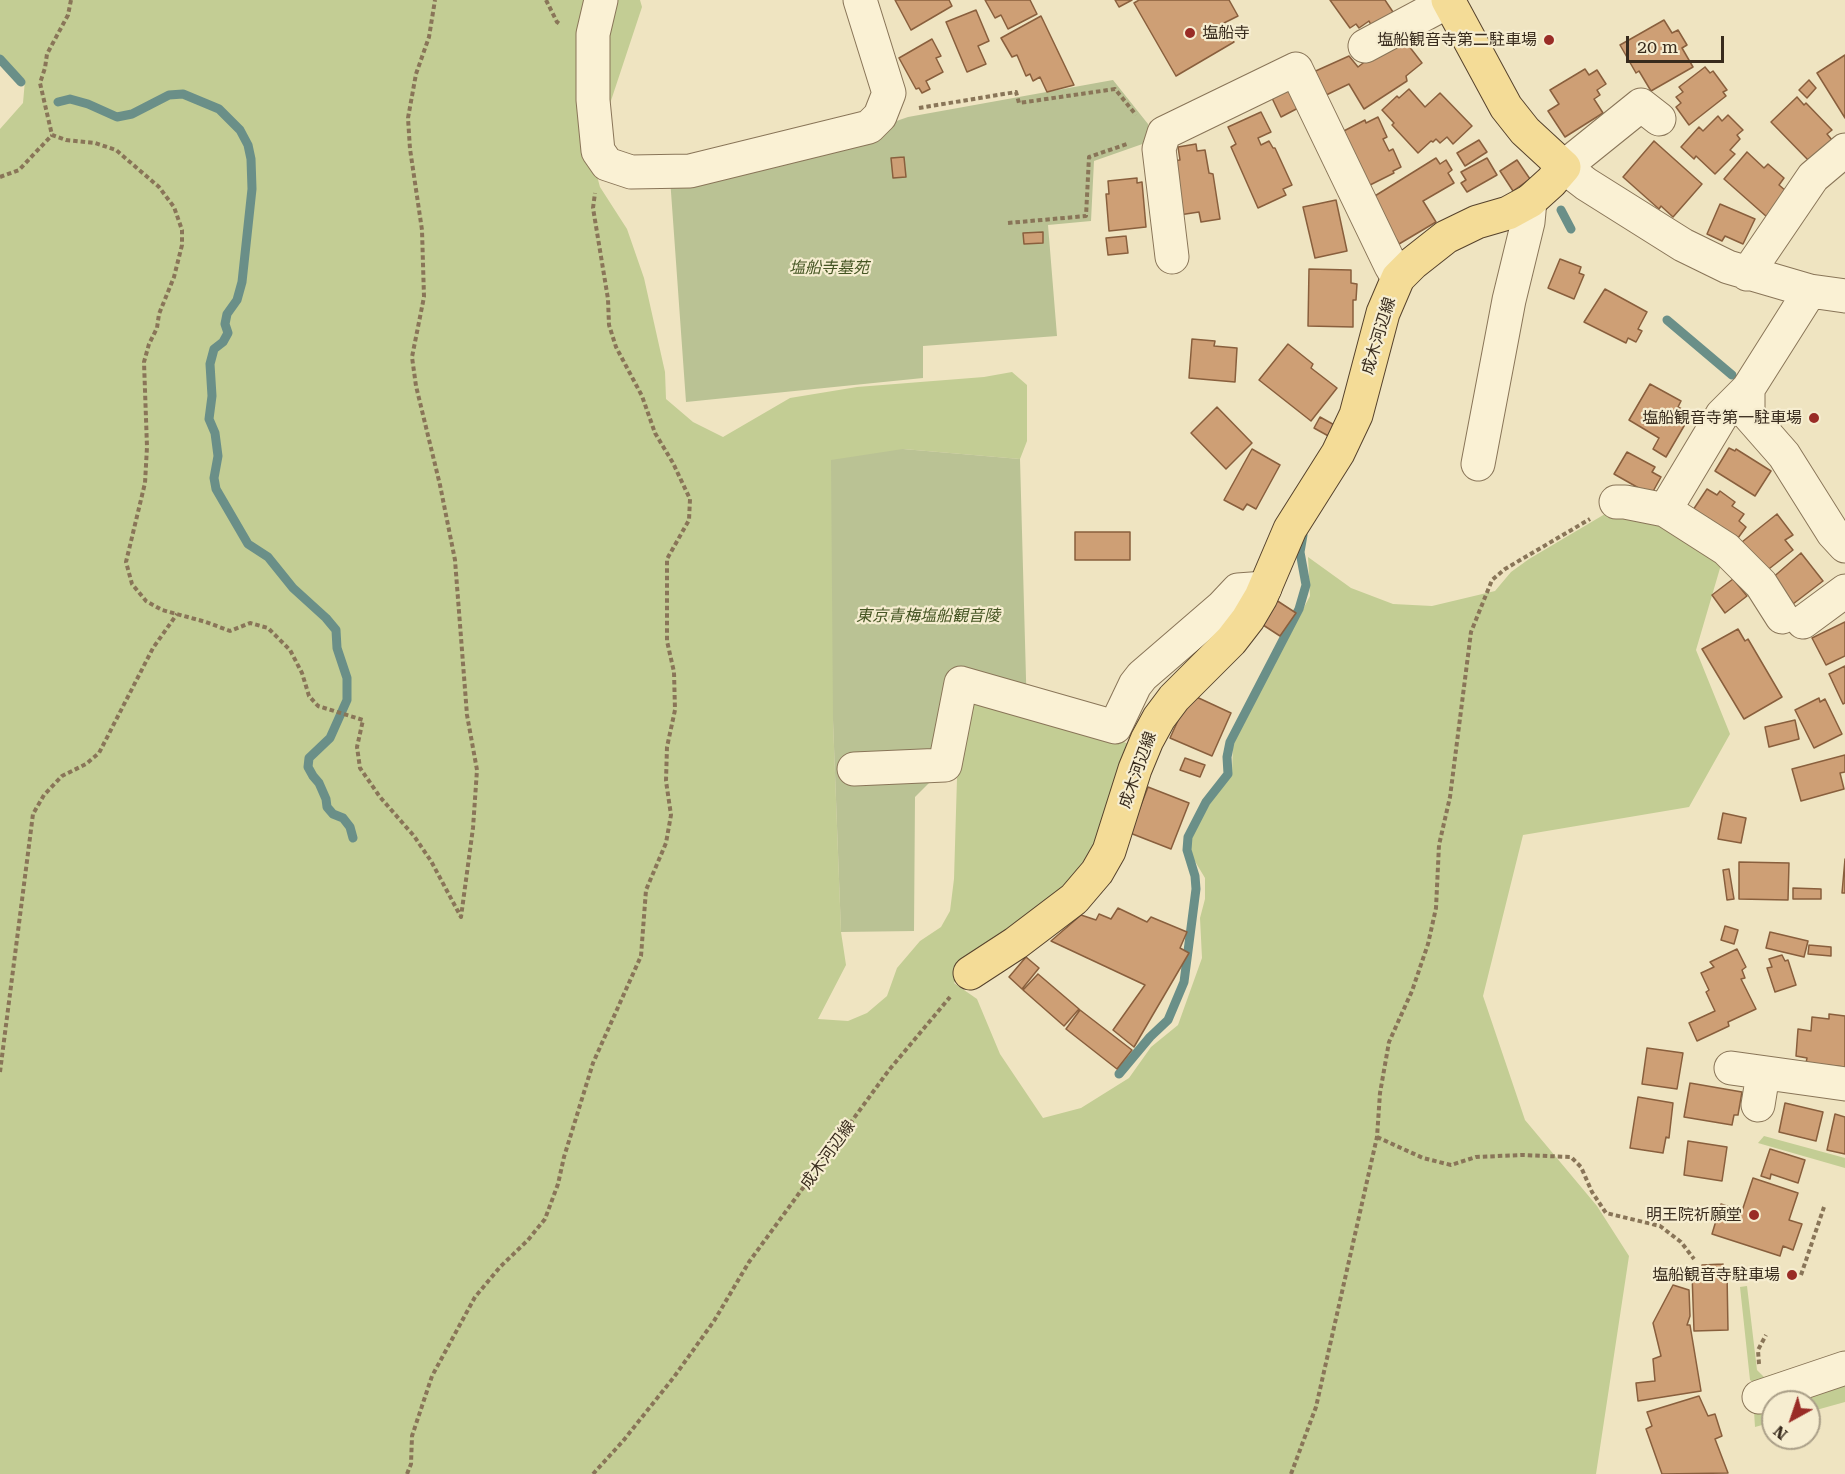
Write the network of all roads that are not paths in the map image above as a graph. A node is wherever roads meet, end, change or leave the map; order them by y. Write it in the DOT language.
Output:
graph roads {
  1 [pos="601,0"];
  2 [pos="860,0"];
  3 [pos="1449,1"];
  4 [pos="1365,46"];
  5 [pos="1659,119"];
  6 [pos="1845,150"];
  7 [pos="1563,167"];
  8 [pos="1530,201"];
  9 [pos="1172,257"];
  10 [pos="1747,274"];
  11 [pos="1398,278"];
  12 [pos="1810,291"];
  13 [pos="1845,296"];
  14 [pos="1748,389"];
  15 [pos="1478,464"];
  16 [pos="1616,502"];
  17 [pos="1665,510"];
  18 [pos="1845,546"];
  19 [pos="1265,588"];
  20 [pos="1845,591"];
  21 [pos="854,769"];
  22 [pos="970,973"];
  23 [pos="1731,1068"];
  24 [pos="1845,1084"];
  25 [pos="1845,1368"];
  26 [pos="1759,1397"];
  1 -- 2 [label="street"];
  3 -- 4 [label="street"];
  3 -- 7 [label="main road"];
  5 -- 7 [label="street"];
  6 -- 10 [label="street"];
  7 -- 8 [label="main road, 成木河辺線"];
  7 -- 10 [label="street"];
  8 -- 11 [label="main road, 成木河辺線"];
  8 -- 15 [label="street"];
  9 -- 11 [label="street"];
  10 -- 12 [label="street"];
  11 -- 19 [label="main road, 成木河辺線"];
  12 -- 13 [label="street"];
  12 -- 14 [label="street"];
  14 -- 17 [label="street"];
  14 -- 18 [label="street"];
  16 -- 17 [label="street"];
  17 -- 20 [label="street"];
  19 -- 21 [label="street"];
  19 -- 22 [label="main road, 成木河辺線"];
  23 -- 24 [label="street"];
  25 -- 26 [label="street"];
}
